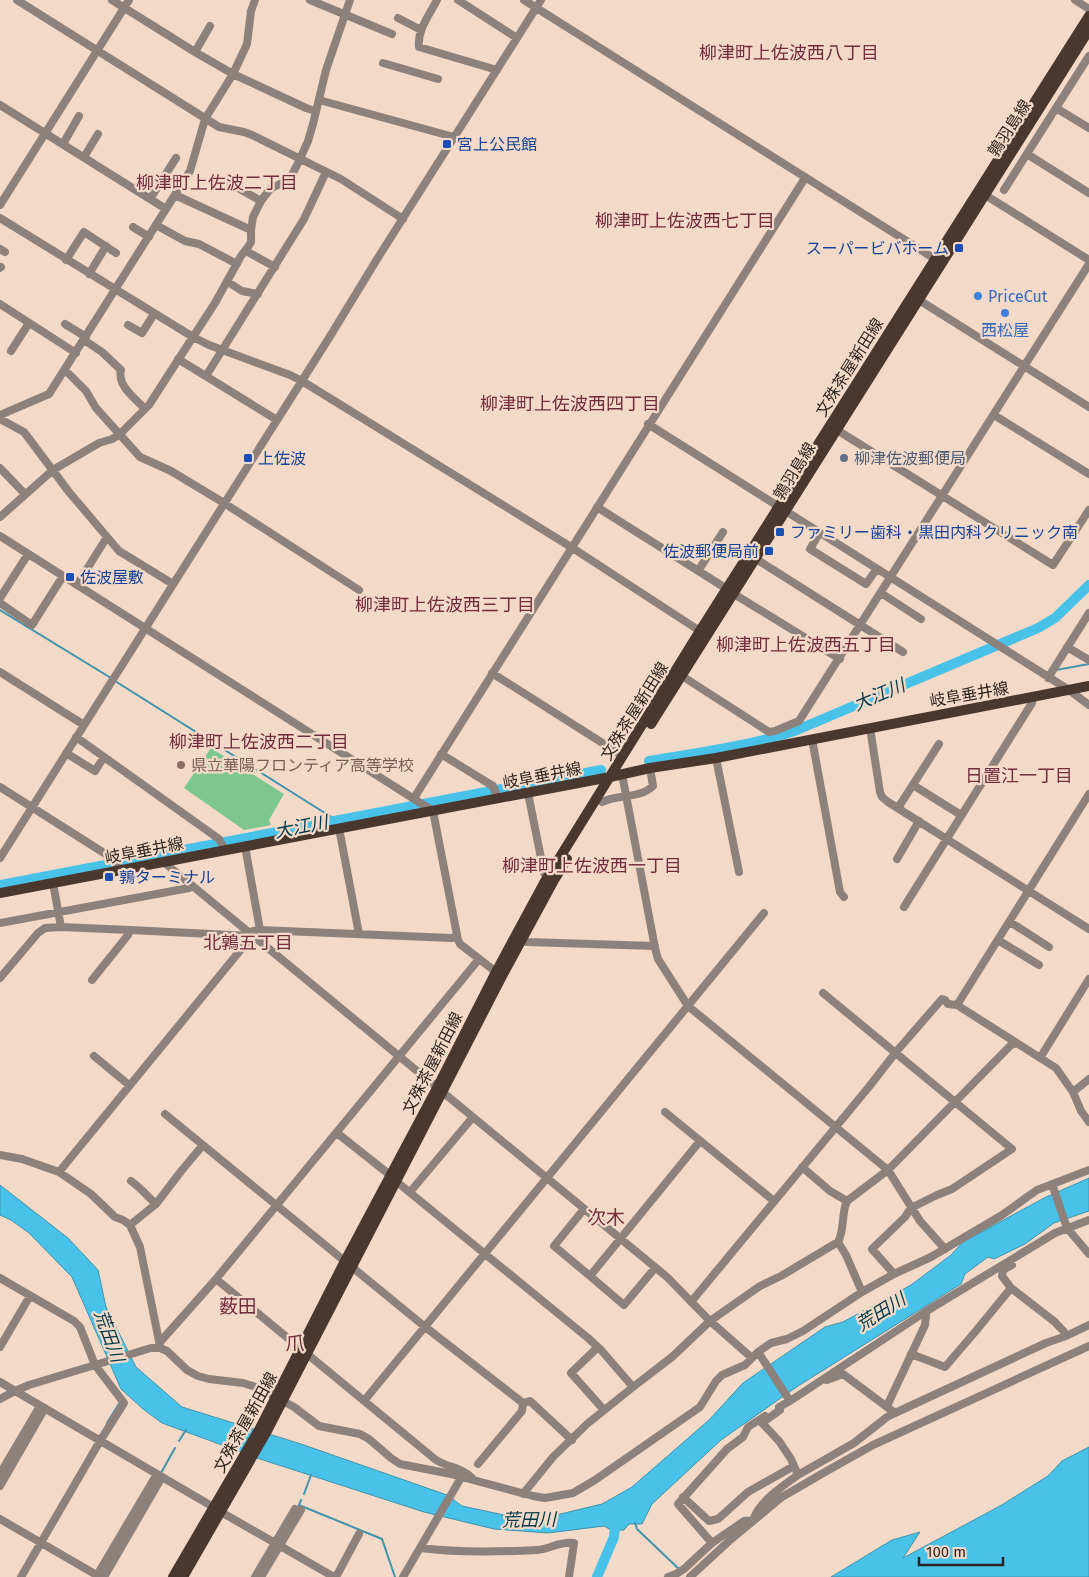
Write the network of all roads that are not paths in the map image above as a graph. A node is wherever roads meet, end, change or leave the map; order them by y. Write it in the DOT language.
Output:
graph roads {
  1 [pos="17,0"];
  2 [pos="112,0"];
  3 [pos="129,0"];
  4 [pos="254,0"];
  5 [pos="310,0"];
  6 [pos="350,0"];
  7 [pos="437,0"];
  8 [pos="458,0"];
  9 [pos="524,0"];
  10 [pos="541,0"];
  11 [pos="1075,0"];
  12 [pos="124,8"];
  13 [pos="536,8"];
  14 [pos="1089,9"];
  15 [pos="345,16"];
  16 [pos="1089,16"];
  17 [pos="398,18"];
  18 [pos="210,26"];
  19 [pos="421,30"];
  20 [pos="1089,30"];
  21 [pos="392,34"];
  22 [pos="517,38"];
  23 [pos="97,51"];
  24 [pos="194,52"];
  25 [pos="1088,61"];
  26 [pos="383,63"];
  27 [pos="497,70"];
  28 [pos="233,74"];
  29 [pos="438,79"];
  30 [pos="319,100"];
  31 [pos="0,105"];
  32 [pos="1056,108"];
  33 [pos="315,111"];
  34 [pos="79,116"];
  35 [pos="205,119"];
  36 [pos="1089,128"];
  37 [pos="45,133"];
  38 [pos="98,134"];
  39 [pos="454,137"];
  40 [pos="63,144"];
  41 [pos="1027,154"];
  42 [pos="84,157"];
  43 [pos="176,158"];
  44 [pos="300,159"];
  45 [pos="326,172"];
  46 [pos="805,178"];
  47 [pos="229,183"];
  48 [pos="1004,190"];
  49 [pos="981,193"];
  50 [pos="1089,193"];
  51 [pos="175,195"];
  52 [pos="150,199"];
  53 [pos="261,201"];
  54 [pos="0,205"];
  55 [pos="166,209"];
  56 [pos="0,218"];
  57 [pos="403,219"];
  58 [pos="156,225"];
  59 [pos="133,227"];
  60 [pos="251,230"];
  61 [pos="149,237"];
  62 [pos="106,246"];
  63 [pos="246,251"];
  64 [pos="116,252"];
  65 [pos="935,259"];
  66 [pos="66,260"];
  67 [pos="1089,262"];
  68 [pos="237,264"];
  69 [pos="275,267"];
  70 [pos="89,274"];
  71 [pos="228,282"];
  72 [pos="115,290"];
  73 [pos="258,294"];
  74 [pos="919,300"];
  75 [pos="0,304"];
  76 [pos="154,314"];
  77 [pos="29,323"];
  78 [pos="66,324"];
  79 [pos="128,325"];
  80 [pos="193,337"];
  81 [pos="85,338"];
  82 [pos="223,350"];
  83 [pos="11,352"];
  84 [pos="76,353"];
  85 [pos="178,359"];
  86 [pos="1024,367"];
  87 [pos="65,370"];
  88 [pos="206,376"];
  89 [pos="302,381"];
  90 [pos="1089,407"];
  91 [pos="145,408"];
  92 [pos="0,415"];
  93 [pos="994,415"];
  94 [pos="0,419"];
  95 [pos="277,420"];
  96 [pos="648,424"];
  97 [pos="837,430"];
  98 [pos="120,434"];
  99 [pos="0,468"];
  100 [pos="53,470"];
  101 [pos="1089,474"];
  102 [pos="26,494"];
  103 [pos="942,495"];
  104 [pos="224,502"];
  105 [pos="597,507"];
  106 [pos="782,510"];
  107 [pos="1089,510"];
  108 [pos="0,517"];
  109 [pos="723,532"];
  110 [pos="820,534"];
  111 [pos="0,536"];
  112 [pos="107,537"];
  113 [pos="571,547"];
  114 [pos="28,554"];
  115 [pos="756,559"];
  116 [pos="876,570"];
  117 [pos="698,571"];
  118 [pos="62,576"];
  119 [pos="890,579"];
  120 [pos="173,584"];
  121 [pos="77,585"];
  122 [pos="359,590"];
  123 [pos="731,591"];
  124 [pos="881,593"];
  125 [pos="0,598"];
  126 [pos="0,603"];
  127 [pos="1089,613"];
  128 [pos="921,619"];
  129 [pos="1086,624"];
  130 [pos="860,625"];
  131 [pos="145,628"];
  132 [pos="704,633"];
  133 [pos="1067,647"];
  134 [pos="903,652"];
  135 [pos="840,659"];
  136 [pos="1089,660"];
  137 [pos="0,672"];
  138 [pos="492,672"];
  139 [pos="682,676"];
  140 [pos="1048,678"];
  141 [pos="1089,686"];
  142 [pos="1069,690"];
  143 [pos="1033,698"];
  144 [pos="1089,705"];
  145 [pos="84,725"];
  146 [pos="870,728"];
  147 [pos="76,737"];
  148 [pos="776,738"];
  149 [pos="812,739"];
  150 [pos="939,744"];
  151 [pos="66,753"];
  152 [pos="441,754"];
  153 [pos="623,756"];
  154 [pos="104,757"];
  155 [pos="716,758"];
  156 [pos="650,768"];
  157 [pos="617,775"];
  158 [pos="913,785"];
  159 [pos="0,787"];
  160 [pos="528,793"];
  161 [pos="1089,794"];
  162 [pos="498,796"];
  163 [pos="627,796"];
  164 [pos="416,799"];
  165 [pos="602,802"];
  166 [pos="32,808"];
  167 [pos="898,808"];
  168 [pos="430,809"];
  169 [pos="961,816"];
  170 [pos="919,821"];
  171 [pos="339,828"];
  172 [pos="947,838"];
  173 [pos="223,846"];
  174 [pos="245,846"];
  175 [pos="0,858"];
  176 [pos="896,859"];
  177 [pos="164,861"];
  178 [pos="117,865"];
  179 [pos="739,872"];
  180 [pos="548,876"];
  181 [pos="53,883"];
  182 [pos="191,885"];
  183 [pos="1028,891"];
  184 [pos="0,893"];
  185 [pos="842,895"];
  186 [pos="904,907"];
  187 [pos="58,913"];
  188 [pos="764,913"];
  189 [pos="1010,922"];
  190 [pos="0,924"];
  191 [pos="61,927"];
  192 [pos="1089,929"];
  193 [pos="130,930"];
  194 [pos="260,930"];
  195 [pos="250,934"];
  196 [pos="359,934"];
  197 [pos="522,939"];
  198 [pos="458,940"];
  199 [pos="998,940"];
  200 [pos="1049,947"];
  201 [pos="655,949"];
  202 [pos="479,959"];
  203 [pos="1039,965"];
  204 [pos="496,972"];
  205 [pos="0,978"];
  206 [pos="1089,979"];
  207 [pos="92,980"];
  208 [pos="823,993"];
  209 [pos="957,1005"];
  210 [pos="688,1006"];
  211 [pos="1016,1043"];
  212 [pos="896,1052"];
  213 [pos="94,1056"];
  214 [pos="399,1057"];
  215 [pos="1040,1058"];
  216 [pos="1089,1079"];
  217 [pos="129,1085"];
  218 [pos="439,1090"];
  219 [pos="1074,1092"];
  220 [pos="955,1103"];
  221 [pos="665,1112"];
  222 [pos="165,1114"];
  223 [pos="473,1117"];
  224 [pos="1089,1122"];
  225 [pos="835,1127"];
  226 [pos="337,1133"];
  227 [pos="700,1141"];
  228 [pos="203,1145"];
  229 [pos="0,1155"];
  230 [pos="802,1167"];
  231 [pos="888,1170"];
  232 [pos="1089,1170"];
  233 [pos="59,1172"];
  234 [pos="394,1178"];
  235 [pos="546,1178"];
  236 [pos="130,1181"];
  237 [pos="1053,1186"];
  238 [pos="410,1192"];
  239 [pos="774,1201"];
  240 [pos="847,1201"];
  241 [pos="156,1204"];
  242 [pos="276,1206"];
  243 [pos="912,1208"];
  244 [pos="584,1209"];
  245 [pos="1089,1220"];
  246 [pos="130,1225"];
  247 [pos="1067,1227"];
  248 [pos="621,1239"];
  249 [pos="1042,1241"];
  250 [pos="838,1242"];
  251 [pos="944,1249"];
  252 [pos="484,1254"];
  253 [pos="1089,1254"];
  254 [pos="348,1264"];
  255 [pos="656,1268"];
  256 [pos="894,1274"];
  257 [pos="590,1276"];
  258 [pos="0,1278"];
  259 [pos="216,1279"];
  260 [pos="1011,1288"];
  261 [pos="862,1292"];
  262 [pos="30,1296"];
  263 [pos="691,1302"];
  264 [pos="925,1312"];
  265 [pos="710,1321"];
  266 [pos="1089,1325"];
  267 [pos="424,1326"];
  268 [pos="1066,1336"];
  269 [pos="160,1345"];
  270 [pos="1089,1346"];
  271 [pos="0,1347"];
  272 [pos="598,1347"];
  273 [pos="911,1354"];
  274 [pos="757,1355"];
  275 [pos="98,1364"];
  276 [pos="819,1381"];
  277 [pos="0,1382"];
  278 [pos="633,1387"];
  279 [pos="14,1391"];
  280 [pos="0,1399"];
  281 [pos="279,1399"];
  282 [pos="789,1399"];
  283 [pos="364,1401"];
  284 [pos="523,1403"];
  285 [pos="887,1406"];
  286 [pos="43,1407"];
  287 [pos="779,1407"];
  288 [pos="604,1410"];
  289 [pos="896,1413"];
  290 [pos="100,1440"];
  291 [pos="572,1440"];
  292 [pos="794,1466"];
  293 [pos="475,1471"];
  294 [pos="0,1474"];
  295 [pos="160,1475"];
  296 [pos="798,1475"];
  297 [pos="461,1479"];
  298 [pos="0,1486"];
  299 [pos="523,1494"];
  300 [pos="683,1497"];
  301 [pos="298,1509"];
  302 [pos="218,1510"];
  303 [pos="0,1519"];
  304 [pos="754,1520"];
  305 [pos="359,1534"];
  306 [pos="41,1543"];
  307 [pos="712,1543"];
  308 [pos="277,1544"];
  309 [pos="422,1546"];
  310 [pos="673,1576"];
  311 [pos="21,1577"];
  312 [pos="99,1577"];
  313 [pos="174,1577"];
  314 [pos="183,1577"];
  315 [pos="255,1577"];
  316 [pos="261,1577"];
  317 [pos="335,1577"];
  318 [pos="403,1577"];
  319 [pos="569,1577"];
  320 [pos="690,1577"];
  1 -- 23 [label="street"];
  2 -- 12 [label="street"];
  3 -- 12 [label="street"];
  4 -- 28 [label="street"];
  5 -- 15 [label="street"];
  6 -- 15 [label="street"];
  7 -- 19 [label="street"];
  8 -- 22 [label="street"];
  9 -- 13 [label="street"];
  10 -- 13 [label="street"];
  11 -- 14 [label="street"];
  12 -- 23 [label="street"];
  12 -- 24 [label="street"];
  13 -- 22 [label="street"];
  13 -- 46 [label="street"];
  15 -- 21 [label="street"];
  15 -- 30 [label="street"];
  16 -- 49 [label="main road, 文殊茶屋新田線"];
  17 -- 19 [label="street"];
  18 -- 24 [label="street"];
  19 -- 27 [label="street"];
  20 -- 49 [label="main road, 鶉羽島線"];
  22 -- 27 [label="street"];
  23 -- 35 [label="street"];
  23 -- 37 [label="street"];
  24 -- 28 [label="street"];
  25 -- 32 [label="street"];
  26 -- 29 [label="street"];
  27 -- 39 [label="street"];
  28 -- 33 [label="street"];
  28 -- 35 [label="street"];
  30 -- 33 [label="street"];
  30 -- 39 [label="street"];
  31 -- 37 [label="street"];
  32 -- 36 [label="street"];
  32 -- 41 [label="street"];
  33 -- 44 [label="street"];
  34 -- 40 [label="street"];
  35 -- 44 [label="street"];
  35 -- 51 [label="street"];
  37 -- 40 [label="street"];
  37 -- 54 [label="street"];
  38 -- 42 [label="street"];
  39 -- 57 [label="street"];
  40 -- 42 [label="street"];
  41 -- 48 [label="street"];
  41 -- 50 [label="street"];
  42 -- 52 [label="street"];
  43 -- 52 [label="street"];
  44 -- 45 [label="street"];
  44 -- 53 [label="street"];
  45 -- 57 [label="street"];
  45 -- 69 [label="street"];
  46 -- 65 [label="street"];
  46 -- 96 [label="street"];
  47 -- 53 [label="street"];
  49 -- 65 [label="main road, 文殊茶屋新田線"];
  49 -- 67 [label="street"];
  49 -- 74 [label="main road, 鶉羽島線"];
  51 -- 55 [label="street"];
  51 -- 60 [label="street"];
  52 -- 55 [label="street"];
  53 -- 60 [label="street"];
  55 -- 58 [label="street"];
  56 -- 66 [label="street"];
  57 -- 89 [label="street"];
  58 -- 61 [label="street"];
  58 -- 68 [label="street"];
  59 -- 61 [label="street"];
  60 -- 63 [label="street"];
  61 -- 72 [label="street"];
  62 -- 64 [label="street"];
  62 -- 66 [label="street"];
  62 -- 70 [label="street"];
  63 -- 68 [label="street"];
  63 -- 69 [label="street"];
  65 -- 106 [label="main road, 文殊茶屋新田線"];
  66 -- 70 [label="street"];
  67 -- 86 [label="street"];
  68 -- 71 [label="street"];
  69 -- 73 [label="street"];
  70 -- 72 [label="street"];
  71 -- 73 [label="street"];
  71 -- 80 [label="street"];
  72 -- 76 [label="street"];
  72 -- 81 [label="street"];
  73 -- 82 [label="street"];
  74 -- 86 [label="street"];
  74 -- 97 [label="main road, 鶉羽島線"];
  75 -- 77 [label="street"];
  76 -- 79 [label="street"];
  76 -- 80 [label="street"];
  77 -- 83 [label="street"];
  77 -- 84 [label="street"];
  78 -- 81 [label="street"];
  80 -- 82 [label="street"];
  80 -- 85 [label="street"];
  81 -- 84 [label="street"];
  81 -- 91 [label="street"];
  82 -- 88 [label="street"];
  82 -- 89 [label="street"];
  84 -- 87 [label="street"];
  85 -- 88 [label="street"];
  85 -- 91 [label="street"];
  86 -- 90 [label="street"];
  86 -- 93 [label="street"];
  87 -- 92 [label="street"];
  87 -- 98 [label="street"];
  88 -- 95 [label="street"];
  89 -- 95 [label="street"];
  89 -- 113 [label="street"];
  91 -- 98 [label="street"];
  93 -- 101 [label="street"];
  93 -- 103 [label="street"];
  94 -- 100 [label="street"];
  95 -- 104 [label="street"];
  96 -- 105 [label="street"];
  96 -- 106 [label="street"];
  97 -- 103 [label="street"];
  97 -- 106 [label="main road, 鶉羽島線"];
  98 -- 100 [label="street"];
  98 -- 104 [label="street"];
  99 -- 102 [label="street"];
  100 -- 102 [label="street"];
  100 -- 112 [label="street"];
  102 -- 108 [label="street"];
  103 -- 107 [label="street"];
  103 -- 119 [label="street"];
  104 -- 120 [label="street"];
  104 -- 122 [label="street"];
  105 -- 113 [label="street"];
  105 -- 117 [label="street"];
  106 -- 110 [label="street"];
  106 -- 115 [label="main road, 鶉羽島線"];
  106 -- 123 [label="main road, 文殊茶屋新田線"];
  109 -- 117 [label="street"];
  110 -- 116 [label="street"];
  110 -- 116 [label="street"];
  111 -- 114 [label="street"];
  112 -- 120 [label="street"];
  112 -- 121 [label="street"];
  113 -- 132 [label="street"];
  113 -- 138 [label="street"];
  114 -- 118 [label="street"];
  114 -- 125 [label="street"];
  115 -- 123 [label="main road, 鶉羽島線"];
  115 -- 130 [label="street"];
  116 -- 119 [label="street"];
  117 -- 123 [label="street"];
  118 -- 121 [label="street"];
  118 -- 126 [label="street"];
  119 -- 124 [label="street"];
  119 -- 140 [label="street"];
  120 -- 131 [label="street"];
  121 -- 131 [label="street"];
  123 -- 132 [label="main road, 鶉羽島線"];
  123 -- 135 [label="street"];
  124 -- 128 [label="street"];
  124 -- 130 [label="street"];
  127 -- 129 [label="street"];
  129 -- 133 [label="street"];
  130 -- 134 [label="street"];
  130 -- 135 [label="street"];
  131 -- 145 [label="street"];
  131 -- 164 [label="street"];
  132 -- 139 [label="main road, 鶉羽島線"];
  132 -- 153 [label="main road, 文殊茶屋新田線"];
  133 -- 136 [label="street"];
  133 -- 140 [label="street"];
  135 -- 148 [label="street"];
  137 -- 145 [label="street"];
  138 -- 152 [label="street"];
  138 -- 153 [label="street"];
  139 -- 148 [label="street"];
  139 -- 157 [label="main road, 鶉羽島線"];
  140 -- 142 [label="street"];
  141 -- 142 [label="main road, 岐阜垂井線"];
  142 -- 143 [label="main road, 岐阜垂井線"];
  142 -- 144 [label="street"];
  143 -- 146 [label="main road, 岐阜垂井線"];
  143 -- 169 [label="street"];
  145 -- 147 [label="street"];
  146 -- 149 [label="main road, 岐阜垂井線"];
  146 -- 167 [label="street"];
  147 -- 151 [label="street"];
  147 -- 154 [label="street"];
  148 -- 149 [label="main road, 岐阜垂井線"];
  148 -- 155 [label="main road, 岐阜垂井線"];
  149 -- 185 [label="street"];
  150 -- 158 [label="street"];
  151 -- 154 [label="street"];
  151 -- 166 [label="street"];
  152 -- 162 [label="street"];
  152 -- 164 [label="street"];
  153 -- 157 [label="main road, 文殊茶屋新田線"];
  154 -- 173 [label="street"];
  155 -- 156 [label="main road, 岐阜垂井線"];
  155 -- 179 [label="street"];
  156 -- 157 [label="main road, 岐阜垂井線"];
  156 -- 163 [label="street"];
  157 -- 160 [label="main road, 岐阜垂井線"];
  157 -- 163 [label="street"];
  157 -- 165 [label="main road, 文殊茶屋新田線"];
  157 -- 180 [label="main road, 文殊茶屋新田線"];
  158 -- 167 [label="street"];
  158 -- 169 [label="street"];
  159 -- 166 [label="street"];
  160 -- 162 [label="main road, 岐阜垂井線"];
  160 -- 180 [label="street"];
  161 -- 183 [label="street"];
  162 -- 168 [label="main road, 岐阜垂井線"];
  163 -- 165 [label="street"];
  163 -- 201 [label="street"];
  164 -- 168 [label="street"];
  165 -- 197 [label="main road, 文殊茶屋新田線"];
  166 -- 175 [label="street"];
  166 -- 178 [label="street"];
  167 -- 170 [label="street"];
  168 -- 171 [label="main road, 岐阜垂井線"];
  168 -- 198 [label="street"];
  169 -- 172 [label="street"];
  170 -- 172 [label="street"];
  170 -- 176 [label="street"];
  171 -- 174 [label="main road, 岐阜垂井線"];
  171 -- 196 [label="street"];
  172 -- 183 [label="street"];
  172 -- 186 [label="street"];
  173 -- 174 [label="main road, 岐阜垂井線"];
  173 -- 177 [label="main road, 岐阜垂井線"];
  174 -- 194 [label="street"];
  177 -- 178 [label="main road, 岐阜垂井線"];
  177 -- 182 [label="street"];
  178 -- 181 [label="main road, 岐阜垂井線"];
  180 -- 204 [label="main road, 文殊茶屋新田線"];
  181 -- 184 [label="main road, 岐阜垂井線"];
  181 -- 187 [label="street"];
  182 -- 187 [label="street"];
  182 -- 195 [label="street"];
  183 -- 189 [label="street"];
  183 -- 192 [label="street"];
  187 -- 190 [label="street"];
  187 -- 191 [label="street"];
  188 -- 210 [label="street"];
  189 -- 199 [label="street"];
  189 -- 200 [label="street"];
  191 -- 193 [label="street"];
  191 -- 205 [label="street"];
  193 -- 195 [label="street"];
  193 -- 207 [label="street"];
  194 -- 195 [label="street"];
  194 -- 196 [label="street"];
  195 -- 214 [label="street"];
  195 -- 217 [label="street"];
  196 -- 198 [label="street"];
  197 -- 201 [label="street"];
  197 -- 218 [label="main road, 文殊茶屋新田線"];
  198 -- 202 [label="street"];
  199 -- 203 [label="street"];
  199 -- 209 [label="street"];
  201 -- 210 [label="street"];
  202 -- 204 [label="street"];
  202 -- 214 [label="street"];
  204 -- 218 [label="main road, 文殊茶屋新田線"];
  206 -- 215 [label="street"];
  208 -- 212 [label="street"];
  209 -- 211 [label="street"];
  209 -- 212 [label="street"];
  210 -- 225 [label="street"];
  210 -- 235 [label="street"];
  211 -- 215 [label="street"];
  211 -- 220 [label="street"];
  212 -- 220 [label="street"];
  212 -- 225 [label="street"];
  213 -- 217 [label="street"];
  214 -- 218 [label="street"];
  214 -- 226 [label="street"];
  215 -- 219 [label="street"];
  216 -- 219 [label="street"];
  217 -- 233 [label="street"];
  218 -- 223 [label="street"];
  218 -- 234 [label="main road, 文殊茶屋新田線"];
  219 -- 224 [label="street"];
  220 -- 231 [label="street"];
  220 -- 243 [label="street"];
  221 -- 227 [label="street"];
  222 -- 228 [label="street"];
  223 -- 235 [label="street"];
  223 -- 238 [label="street"];
  225 -- 230 [label="street"];
  225 -- 231 [label="street"];
  226 -- 234 [label="street"];
  226 -- 242 [label="street"];
  227 -- 239 [label="street"];
  227 -- 248 [label="street"];
  228 -- 241 [label="street"];
  228 -- 242 [label="street"];
  229 -- 233 [label="street"];
  230 -- 239 [label="street"];
  230 -- 240 [label="street"];
  231 -- 240 [label="street"];
  231 -- 243 [label="street"];
  232 -- 237 [label="street"];
  233 -- 246 [label="street"];
  234 -- 238 [label="street"];
  234 -- 254 [label="main road, 文殊茶屋新田線"];
  235 -- 244 [label="street"];
  235 -- 252 [label="street"];
  236 -- 241 [label="street"];
  237 -- 247 [label="street"];
  237 -- 251 [label="street"];
  238 -- 252 [label="street"];
  239 -- 263 [label="street"];
  240 -- 250 [label="street"];
  241 -- 246 [label="street"];
  242 -- 254 [label="street"];
  242 -- 259 [label="street"];
  243 -- 251 [label="street"];
  243 -- 256 [label="street"];
  244 -- 248 [label="street"];
  244 -- 257 [label="street"];
  245 -- 247 [label="street"];
  246 -- 269 [label="street"];
  247 -- 249 [label="street"];
  247 -- 253 [label="street"];
  248 -- 255 [label="street"];
  248 -- 257 [label="street"];
  249 -- 260 [label="street"];
  249 -- 264 [label="street"];
  250 -- 261 [label="street"];
  250 -- 265 [label="street"];
  251 -- 256 [label="street"];
  252 -- 267 [label="street"];
  252 -- 272 [label="street"];
  254 -- 267 [label="street"];
  254 -- 281 [label="main road, 文殊茶屋新田線"];
  255 -- 257 [label="street"];
  255 -- 263 [label="street"];
  256 -- 261 [label="street"];
  258 -- 262 [label="street"];
  259 -- 269 [label="street"];
  259 -- 283 [label="street"];
  260 -- 268 [label="street"];
  260 -- 273 [label="street"];
  261 -- 274 [label="street"];
  262 -- 271 [label="street"];
  262 -- 275 [label="street"];
  263 -- 265 [label="street"];
  264 -- 273 [label="street"];
  264 -- 276 [label="street"];
  265 -- 274 [label="street"];
  265 -- 278 [label="street"];
  266 -- 268 [label="street"];
  267 -- 283 [label="street"];
  267 -- 284 [label="street"];
  268 -- 289 [label="street"];
  269 -- 275 [label="street"];
  269 -- 281 [label="street"];
  270 -- 304 [label="street"];
  272 -- 278 [label="street"];
  272 -- 288 [label="street"];
  273 -- 285 [label="street"];
  274 -- 282 [label="street"];
  274 -- 299 [label="street"];
  275 -- 279 [label="street"];
  275 -- 290 [label="street"];
  276 -- 282 [label="street"];
  276 -- 285 [label="street"];
  277 -- 279 [label="street"];
  278 -- 288 [label="street"];
  279 -- 280 [label="street"];
  279 -- 286 [label="street"];
  281 -- 297 [label="street"];
  281 -- 302 [label="main road, 文殊茶屋新田線"];
  282 -- 287 [label="street"];
  283 -- 293 [label="street"];
  284 -- 291 [label="street"];
  284 -- 293 [label="street"];
  285 -- 289 [label="street"];
  286 -- 290 [label="street"];
  286 -- 294 [label="street"];
  286 -- 298 [label="street"];
  287 -- 292 [label="street"];
  287 -- 300 [label="street"];
  288 -- 291 [label="street"];
  289 -- 296 [label="street"];
  290 -- 295 [label="street"];
  290 -- 306 [label="street"];
  291 -- 299 [label="street"];
  292 -- 296 [label="street"];
  292 -- 300 [label="street"];
  293 -- 297 [label="street"];
  293 -- 299 [label="street"];
  295 -- 302 [label="street"];
  295 -- 312 [label="street"];
  296 -- 304 [label="street"];
  297 -- 309 [label="street"];
  300 -- 307 [label="street"];
  301 -- 308 [label="street"];
  302 -- 308 [label="street"];
  302 -- 313 [label="main road, 文殊茶屋新田線"];
  302 -- 314 [label="main road, 文殊茶屋新田線"];
  303 -- 306 [label="street"];
  304 -- 307 [label="street"];
  304 -- 320 [label="street"];
  305 -- 317 [label="street"];
  306 -- 311 [label="street"];
  306 -- 312 [label="street"];
  307 -- 310 [label="street"];
  308 -- 315 [label="street"];
  308 -- 316 [label="street"];
  308 -- 317 [label="street"];
  309 -- 318 [label="street"];
  309 -- 319 [label="street"];
}
